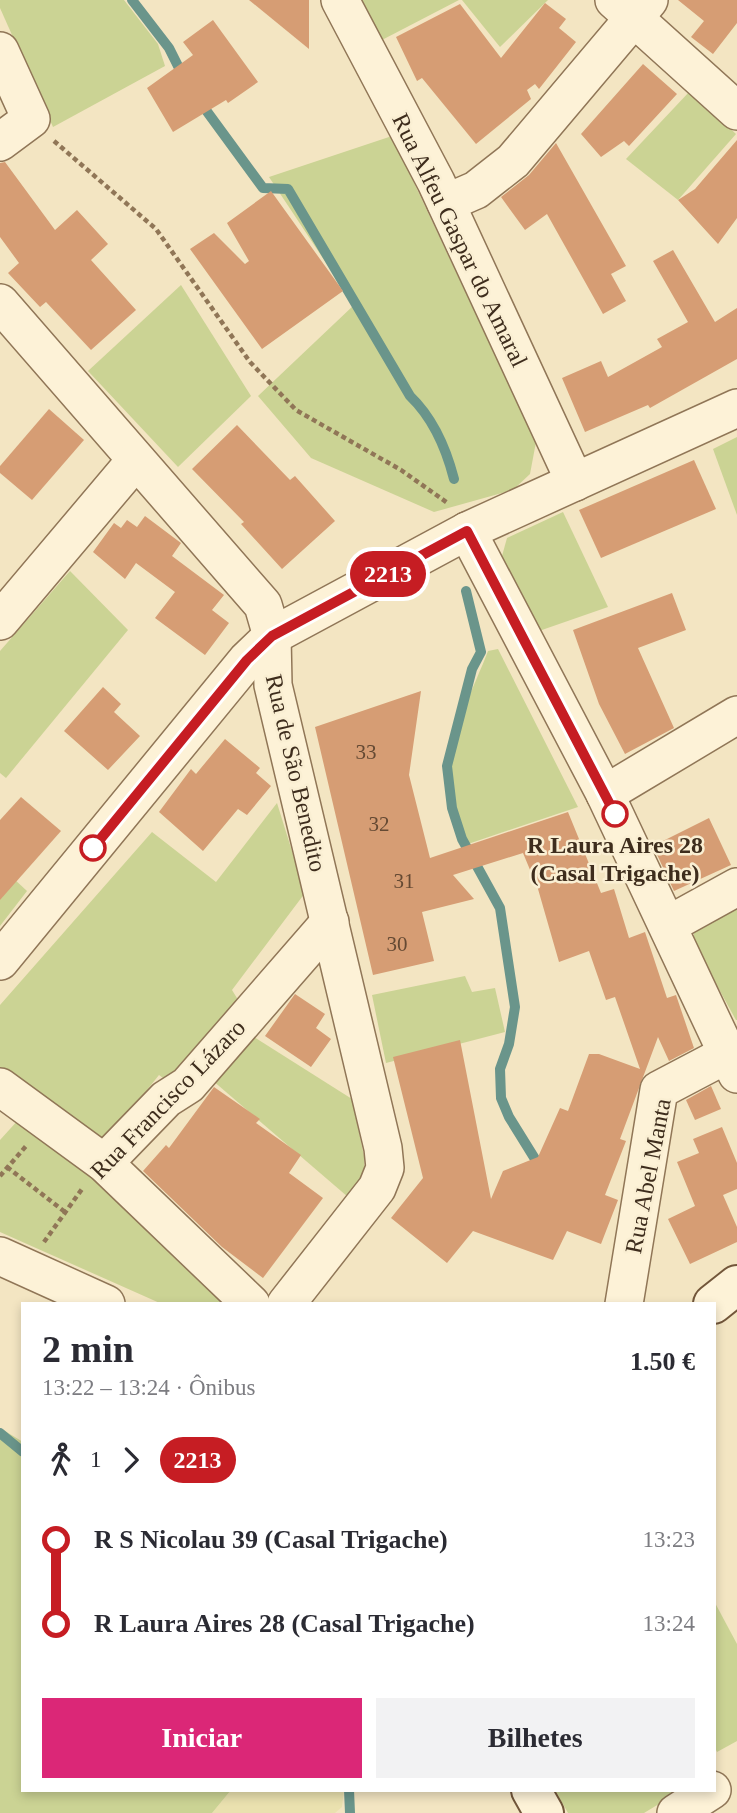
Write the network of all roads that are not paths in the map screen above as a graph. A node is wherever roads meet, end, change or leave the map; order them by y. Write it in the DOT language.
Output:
graph roads {
  1 [pos="340,0"];
  2 [pos="633,6"];
  3 [pos="0,51"];
  4 [pos="737,111"];
  5 [pos="0,142"];
  6 [pos="446,203"];
  7 [pos="0,303"];
  8 [pos="737,408"];
  9 [pos="136,460"];
  10 [pos="575,482"];
  11 [pos="467,531"];
  12 [pos="0,621"];
  13 [pos="272,636"];
  14 [pos="737,715"];
  15 [pos="605,794"];
  16 [pos="737,887"];
  17 [pos="330,922"];
  18 [pos="668,925"];
  19 [pos="0,961"];
  20 [pos="733,1059"];
  21 [pos="0,1087"];
  22 [pos="104,1163"];
  23 [pos="0,1256"];
  24 [pos="737,1285"];
  25 [pos="102,1302"];
  26 [pos="249,1302"];
  27 [pos="288,1302"];
  28 [pos="624,1302"];
  29 [pos="716,1302"];
  30 [pos="737,1774"];
  31 [pos="716,1788"];
  32 [pos="532,1792"];
  33 [pos="710,1792"];
  34 [pos="544,1813"];
  35 [pos="677,1813"];
  1 -- 6 [label="street, Rua Alfeu Gaspar do Amaral"];
  2 -- 4 [label="street"];
  2 -- 6 [label="street"];
  3 -- 5 [label="street"];
  6 -- 10 [label="street, Rua Alfeu Gaspar do Amaral"];
  7 -- 9 [label="street, Rua de São Benedito"];
  8 -- 10 [label="street"];
  9 -- 12 [label="street"];
  9 -- 13 [label="street, Rua de São Benedito"];
  10 -- 11 [label="street"];
  11 -- 13 [label="street"];
  11 -- 15 [label="street"];
  13 -- 17 [label="street, Rua de São Benedito"];
  13 -- 19 [label="street"];
  14 -- 15 [label="street"];
  15 -- 18 [label="street"];
  16 -- 18 [label="street"];
  17 -- 22 [label="street, Rua Francisco Lázaro"];
  17 -- 27 [label="street, Rua de São Benedito"];
  18 -- 20 [label="street"];
  20 -- 28 [label="street, Rua Abel Manta"];
  21 -- 22 [label="street"];
  22 -- 26 [label="street"];
  23 -- 25 [label="street"];
  24 -- 29 [label="street"];
  30 -- 31 [label="street"];
  32 -- 34 [label="street"];
  33 -- 35 [label="street"];
}
